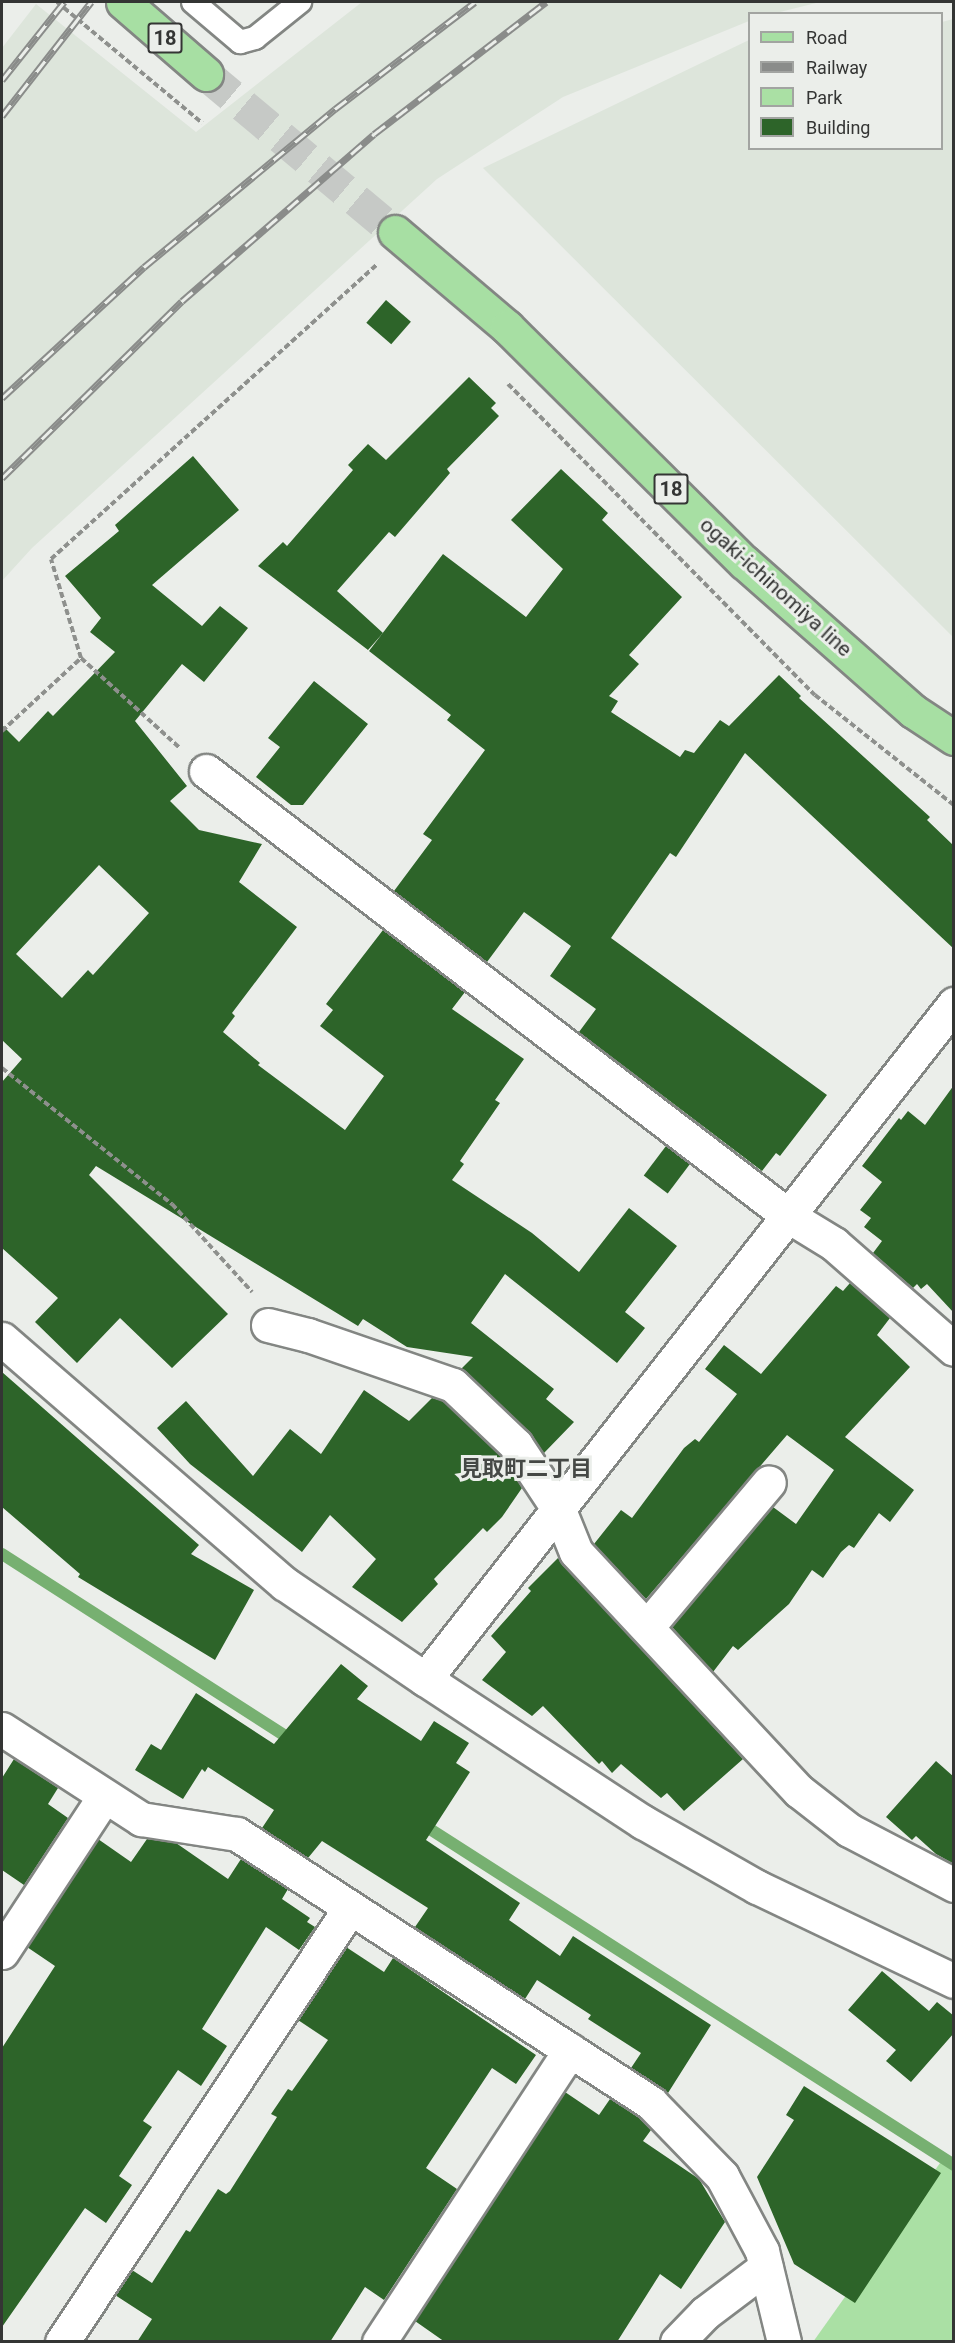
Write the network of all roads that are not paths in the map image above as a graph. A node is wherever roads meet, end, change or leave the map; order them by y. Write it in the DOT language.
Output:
graph roads {
  1 [pos="123,2"];
  2 [pos="193,2"];
  3 [pos="300,2"];
  4 [pos="206,74"];
  5 [pos="395,232"];
  6 [pos="954,738"];
  7 [pos="206,771"];
  8 [pos="954,1004"];
  9 [pos="790,1216"];
  10 [pos="268,1325"];
  11 [pos="2,1339"];
  12 [pos="954,1349"];
  13 [pos="768,1482"];
  14 [pos="559,1510"];
  15 [pos="647,1627"];
  16 [pos="425,1679"];
  17 [pos="2,1729"];
  18 [pos="103,1798"];
  19 [pos="954,1885"];
  20 [pos="350,1908"];
  21 [pos="2,1952"];
  22 [pos="954,1981"];
  23 [pos="570,2050"];
  24 [pos="766,2267"];
  25 [pos="62,2342"];
  26 [pos="379,2342"];
  27 [pos="677,2342"];
  28 [pos="784,2342"];
  1 -- 4 [label="main road, 18"];
  2 -- 3 [label="lane"];
  5 -- 6 [label="main road, ogaki-ichinomiya line / 18"];
  7 -- 9 [label="street"];
  8 -- 9 [label="street"];
  9 -- 12 [label="street"];
  9 -- 14 [label="street"];
  10 -- 14 [label="street"];
  11 -- 16 [label="street"];
  13 -- 15 [label="street"];
  14 -- 15 [label="street"];
  14 -- 16 [label="street"];
  15 -- 19 [label="street"];
  16 -- 22 [label="street"];
  17 -- 18 [label="street"];
  18 -- 20 [label="street"];
  18 -- 21 [label="street"];
  20 -- 23 [label="street"];
  20 -- 25 [label="street"];
  23 -- 24 [label="street"];
  23 -- 26 [label="street"];
  24 -- 27 [label="street"];
  24 -- 28 [label="street"];
}
